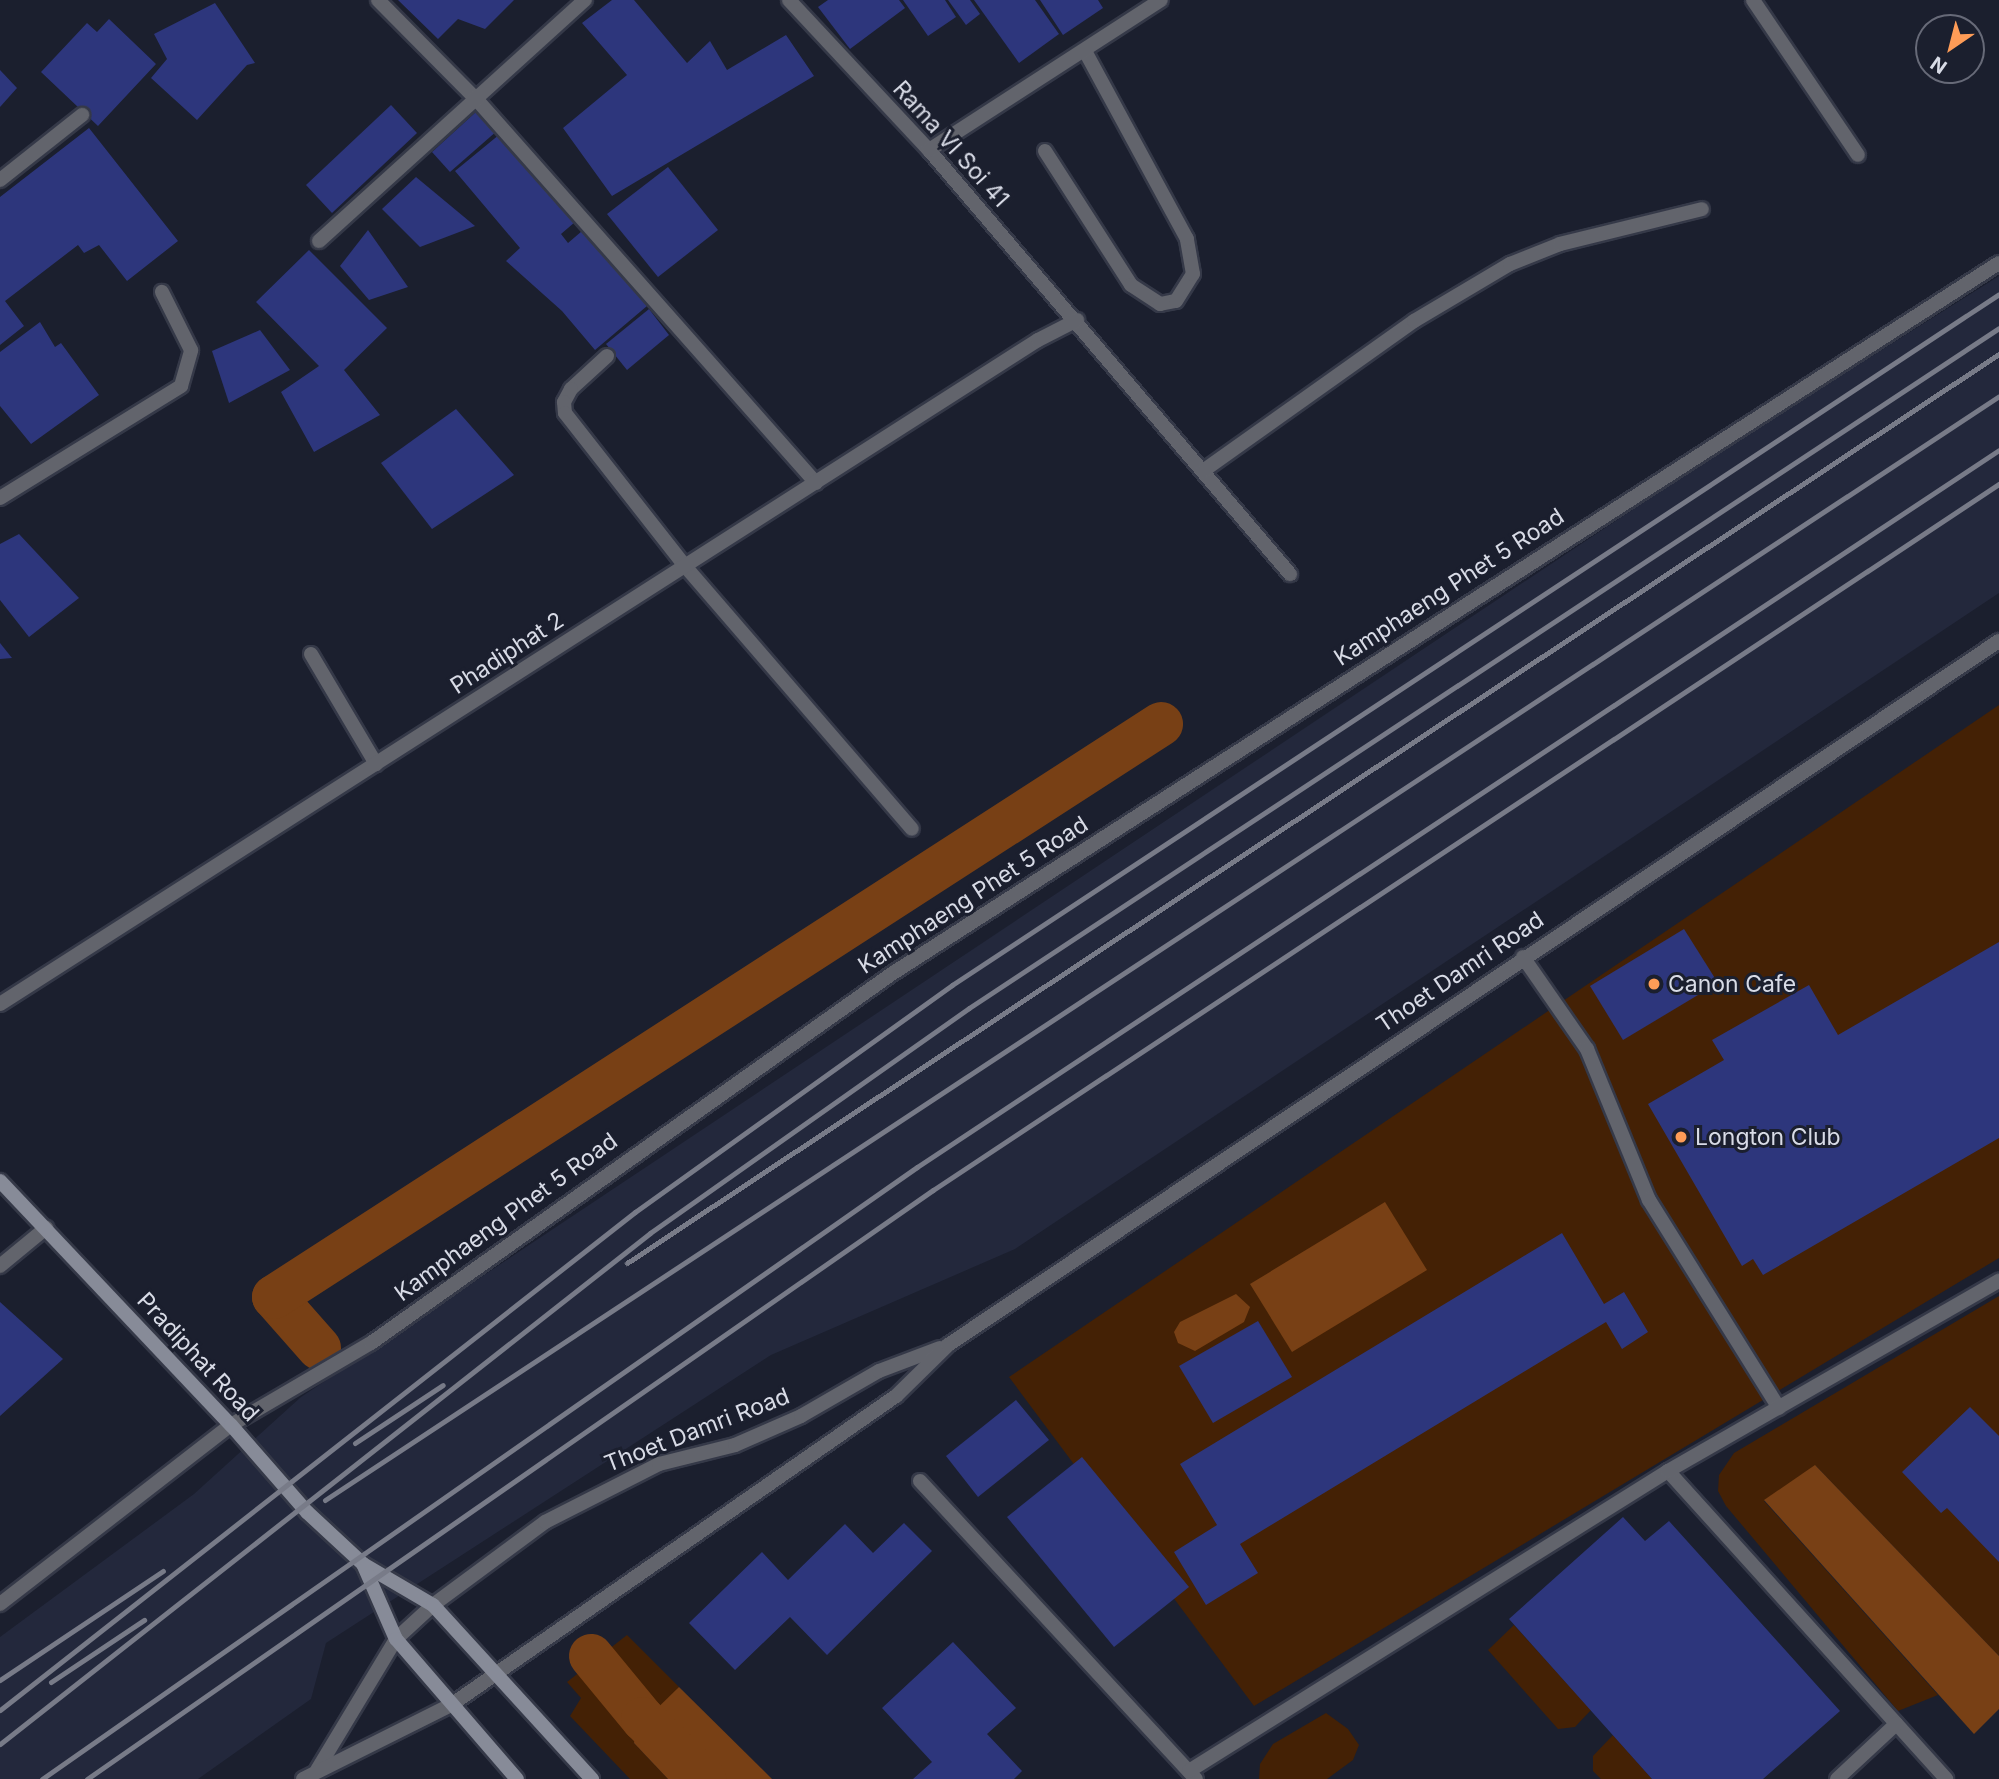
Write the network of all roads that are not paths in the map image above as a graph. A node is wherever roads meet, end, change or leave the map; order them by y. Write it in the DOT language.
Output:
graph roads {
  1 [pos="378,0"];
  2 [pos="585,0"];
  3 [pos="1161,0"];
  4 [pos="1753,0"];
  5 [pos="796,2"];
  6 [pos="1085,51"];
  7 [pos="478,100"];
  8 [pos="82,115"];
  9 [pos="929,150"];
  10 [pos="1045,151"];
  11 [pos="1858,155"];
  12 [pos="0,180"];
  13 [pos="1702,209"];
  14 [pos="319,241"];
  15 [pos="1999,263"];
  16 [pos="162,292"];
  17 [pos="1077,320"];
  18 [pos="607,356"];
  19 [pos="1203,471"];
  20 [pos="816,483"];
  21 [pos="0,498"];
  22 [pos="685,566"];
  23 [pos="1290,574"];
  24 [pos="1999,641"];
  25 [pos="311,654"];
  26 [pos="376,764"];
  27 [pos="912,829"];
  28 [pos="1522,957"];
  29 [pos="0,1004"];
  30 [pos="0,1181"];
  31 [pos="46,1228"];
  32 [pos="0,1266"];
  33 [pos="1999,1281"];
  34 [pos="948,1345"];
  35 [pos="1779,1408"];
  36 [pos="231,1425"];
  37 [pos="1668,1471"];
  38 [pos="920,1481"];
  39 [pos="363,1564"];
  40 [pos="0,1604"];
  41 [pos="433,1605"];
  42 [pos="396,1640"];
  43 [pos="493,1674"];
  44 [pos="451,1705"];
  45 [pos="1896,1724"];
  46 [pos="317,1770"];
  47 [pos="1193,1775"];
  48 [pos="303,1779"];
  49 [pos="517,1779"];
  50 [pos="592,1779"];
  51 [pos="1837,1779"];
  52 [pos="1946,1779"];
  1 -- 7 [label="street"];
  2 -- 7 [label="street"];
  3 -- 6 [label="street"];
  4 -- 11 [label="street"];
  5 -- 9 [label="street, Rama VI Soi 41"];
  6 -- 9 [label="street"];
  6 -- 10 [label="street"];
  7 -- 14 [label="street"];
  7 -- 20 [label="street"];
  8 -- 12 [label="street"];
  9 -- 17 [label="street, Rama VI Soi 41"];
  13 -- 19 [label="street"];
  15 -- 36 [label="street, Kamphaeng Phet 5 Road"];
  16 -- 21 [label="street"];
  17 -- 19 [label="street, Rama VI Soi 41"];
  17 -- 20 [label="street, Phadiphat 2"];
  18 -- 22 [label="street"];
  19 -- 23 [label="street, Rama VI Soi 41"];
  20 -- 22 [label="street, Phadiphat 2"];
  22 -- 26 [label="street, Phadiphat 2"];
  22 -- 27 [label="street"];
  24 -- 28 [label="street, Thoet Damri Road"];
  25 -- 26 [label="street"];
  26 -- 29 [label="street, Phadiphat 2"];
  28 -- 34 [label="street, Thoet Damri Road"];
  28 -- 35 [label="street"];
  30 -- 31 [label="main road, Pradiphat Road"];
  31 -- 32 [label="street"];
  31 -- 36 [label="main road, Pradiphat Road"];
  33 -- 35 [label="street"];
  34 -- 41 [label="street, Thoet Damri Road"];
  34 -- 43 [label="street, Thoet Damri Road"];
  35 -- 37 [label="street"];
  36 -- 39 [label="main road, Pradiphat Road"];
  36 -- 40 [label="street, Kamphaeng Phet 5 Road"];
  37 -- 45 [label="street"];
  37 -- 47 [label="street"];
  38 -- 47 [label="street"];
  39 -- 41 [label="main road, Pradiphat Road"];
  39 -- 42 [label="main road, Pradiphat Road"];
  41 -- 42 [label="street, Thoet Damri Road"];
  41 -- 43 [label="main road, Pradiphat Road"];
  42 -- 44 [label="main road, Pradiphat Road"];
  42 -- 46 [label="street, Thoet Damri Road"];
  43 -- 44 [label="street, Thoet Damri Road"];
  43 -- 50 [label="main road, Pradiphat Road"];
  44 -- 46 [label="street, Thoet Damri Road"];
  44 -- 49 [label="main road, Pradiphat Road"];
  45 -- 51 [label="street"];
  45 -- 52 [label="street"];
  46 -- 48 [label="street, Thoet Damri Road"];
}
